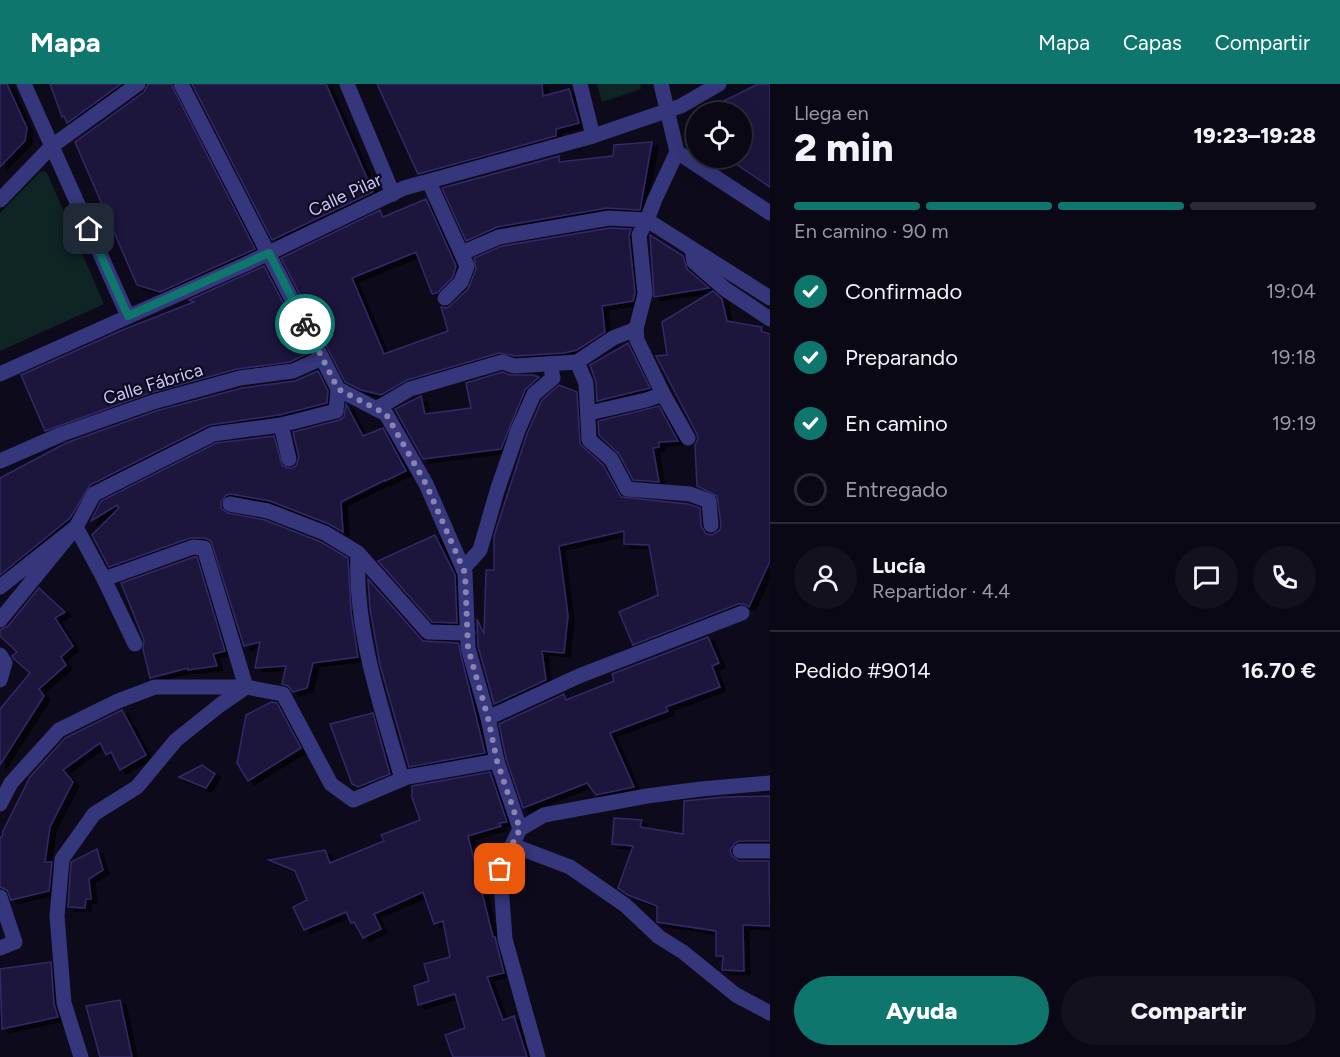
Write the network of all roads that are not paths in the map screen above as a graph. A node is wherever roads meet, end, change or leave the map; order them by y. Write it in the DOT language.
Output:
graph roads {
  1 [pos="24,84"];
  2 [pos="138,84"];
  3 [pos="181,84"];
  4 [pos="347,84"];
  5 [pos="580,84"];
  6 [pos="661,84"];
  7 [pos="718,84"];
  8 [pos="668,111"];
  9 [pos="593,136"];
  10 [pos="52,146"];
  11 [pos="677,152"];
  12 [pos="429,182"];
  13 [pos="393,194"];
  14 [pos="0,200"];
  15 [pos="770,213"];
  16 [pos="647,220"];
  17 [pos="692,249"];
  18 [pos="269,253"];
  19 [pos="462,253"];
  20 [pos="445,298"];
  21 [pos="770,298"];
  22 [pos="128,316"];
  23 [pos="770,319"];
  24 [pos="636,329"];
  25 [pos="322,358"];
  26 [pos="577,362"];
  27 [pos="550,364"];
  28 [pos="0,374"];
  29 [pos="338,389"];
  30 [pos="663,394"];
  31 [pos="376,409"];
  32 [pos="589,413"];
  33 [pos="281,424"];
  34 [pos="688,438"];
  35 [pos="289,459"];
  36 [pos="0,461"];
  37 [pos="230,504"];
  38 [pos="711,525"];
  39 [pos="76,528"];
  40 [pos="358,553"];
  41 [pos="463,569"];
  42 [pos="104,579"];
  43 [pos="0,587"];
  44 [pos="742,613"];
  45 [pos="0,620"];
  46 [pos="468,633"];
  47 [pos="135,644"];
  48 [pos="0,655"];
  49 [pos="0,680"];
  50 [pos="246,687"];
  51 [pos="488,718"];
  52 [pos="497,761"];
  53 [pos="402,779"];
  54 [pos="770,783"];
  55 [pos="0,804"];
  56 [pos="520,829"];
  57 [pos="512,845"];
  58 [pos="740,851"];
  59 [pos="770,851"];
  60 [pos="0,897"];
  61 [pos="0,948"];
  62 [pos="770,1013"];
  63 [pos="81,1057"];
  64 [pos="538,1057"];
  1 -- 10 [label="street"];
  2 -- 10 [label="street"];
  3 -- 18 [label="street"];
  4 -- 13 [label="street"];
  5 -- 9 [label="street"];
  6 -- 8 [label="street"];
  7 -- 8 [label="street, Calle Pilar"];
  8 -- 9 [label="street, Calle Pilar"];
  8 -- 11 [label="street"];
  9 -- 12 [label="street, Calle Pilar"];
  10 -- 14 [label="street"];
  10 -- 22 [label="street"];
  11 -- 15 [label="street"];
  11 -- 16 [label="street"];
  12 -- 13 [label="street, Calle Pilar"];
  12 -- 19 [label="street"];
  13 -- 18 [label="street, Calle Pilar"];
  16 -- 17 [label="street"];
  16 -- 19 [label="street"];
  16 -- 24 [label="street"];
  17 -- 21 [label="street"];
  17 -- 23 [label="street"];
  18 -- 22 [label="street, Calle Pilar"];
  18 -- 25 [label="street"];
  19 -- 20 [label="street"];
  22 -- 28 [label="street, Calle Pilar"];
  24 -- 26 [label="street"];
  24 -- 30 [label="street"];
  25 -- 29 [label="street"];
  25 -- 36 [label="street, Calle Fábrica"];
  26 -- 27 [label="street"];
  26 -- 32 [label="street"];
  27 -- 31 [label="street"];
  27 -- 41 [label="street"];
  29 -- 31 [label="street"];
  29 -- 33 [label="street"];
  30 -- 32 [label="street"];
  30 -- 34 [label="street"];
  31 -- 41 [label="street"];
  32 -- 38 [label="street"];
  33 -- 35 [label="street"];
  33 -- 39 [label="street"];
  37 -- 40 [label="street"];
  39 -- 42 [label="street"];
  39 -- 43 [label="street"];
  39 -- 45 [label="street"];
  40 -- 46 [label="street"];
  40 -- 53 [label="street"];
  41 -- 46 [label="street"];
  42 -- 47 [label="street"];
  42 -- 50 [label="street"];
  44 -- 51 [label="street"];
  46 -- 51 [label="street"];
  48 -- 49 [label="street"];
  50 -- 53 [label="street"];
  50 -- 55 [label="street"];
  50 -- 63 [label="street"];
  51 -- 52 [label="street"];
  52 -- 53 [label="street"];
  52 -- 56 [label="street"];
  54 -- 56 [label="street"];
  56 -- 57 [label="street"];
  57 -- 62 [label="street"];
  57 -- 64 [label="street"];
  58 -- 59 [label="street"];
  60 -- 61 [label="street"];
}
